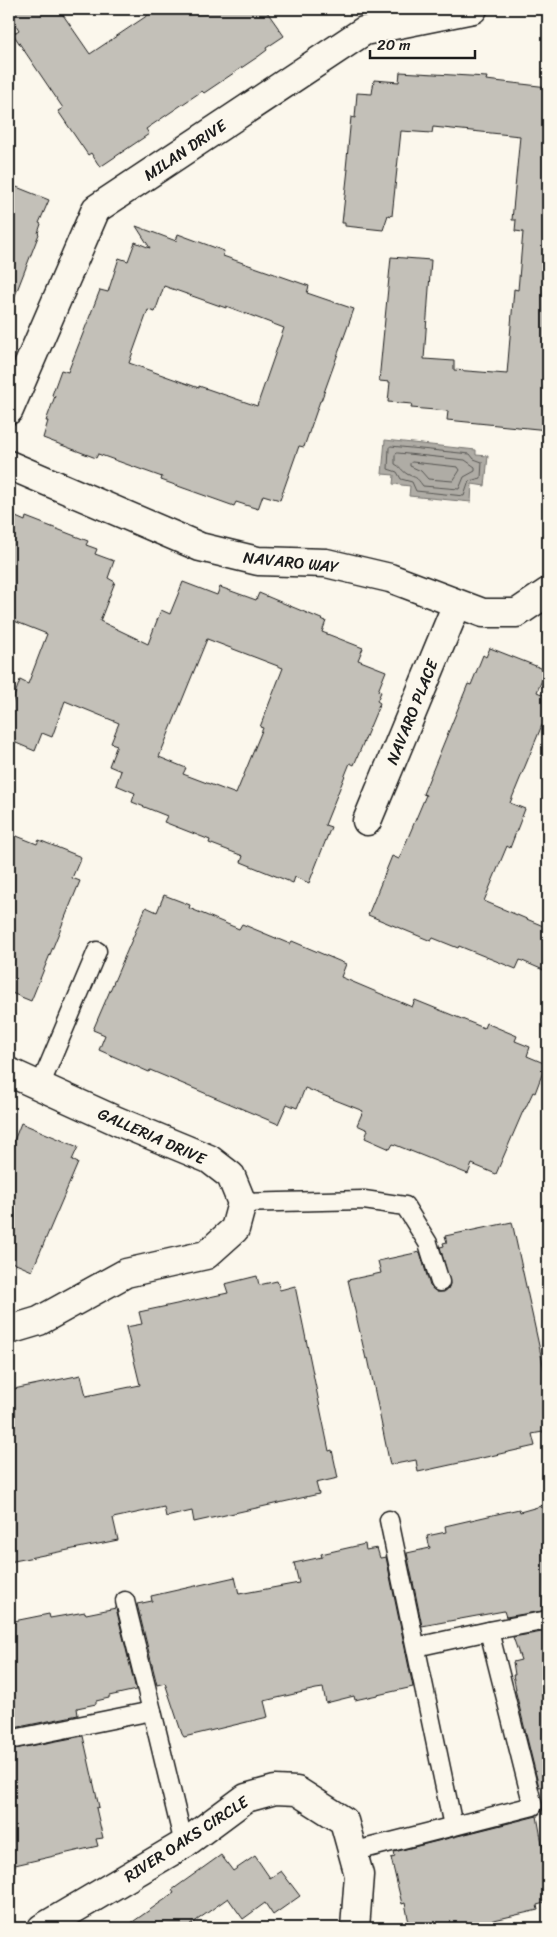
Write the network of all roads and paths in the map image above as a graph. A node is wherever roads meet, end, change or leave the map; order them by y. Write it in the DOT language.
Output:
graph roads {
  1 [pos="473,9"];
  2 [pos="9,410"];
  3 [pos="9,465"];
  4 [pos="548,592"];
  5 [pos="457,604"];
  6 [pos="367,821"];
  7 [pos="97,951"];
  8 [pos="9,1072"];
  9 [pos="40,1086"];
  10 [pos="242,1203"];
  11 [pos="440,1282"];
  12 [pos="9,1330"];
  13 [pos="390,1520"];
  14 [pos="126,1601"];
  15 [pos="548,1620"];
  16 [pos="489,1631"];
  17 [pos="416,1647"];
  18 [pos="152,1711"];
  19 [pos="9,1740"];
  20 [pos="454,1826"];
  21 [pos="184,1844"];
  22 [pos="352,1852"];
  23 [pos="42,1928"];
  24 [pos="355,1928"];
  1 -- 2 [label="street, MILAN DRIVE"];
  3 -- 5 [label="street, NAVARO WAY"];
  4 -- 5 [label="street, NAVARO WAY"];
  5 -- 6 [label="street, NAVARO PLACE"];
  7 -- 9 [label="lane"];
  8 -- 9 [label="street, GALLERIA DRIVE"];
  9 -- 10 [label="street, GALLERIA DRIVE"];
  10 -- 11 [label="lane"];
  10 -- 12 [label="street"];
  13 -- 17 [label="lane"];
  14 -- 18 [label="lane"];
  15 -- 16 [label="lane"];
  16 -- 17 [label="lane"];
  16 -- 20 [label="lane"];
  17 -- 20 [label="lane"];
  18 -- 19 [label="lane"];
  18 -- 21 [label="lane"];
  20 -- 22 [label="lane"];
  21 -- 22 [label="street, RIVER OAKS CIRCLE"];
  21 -- 23 [label="street, RIVER OAKS CIRCLE"];
  22 -- 24 [label="street, RIVER OAKS CIRCLE"];
}
